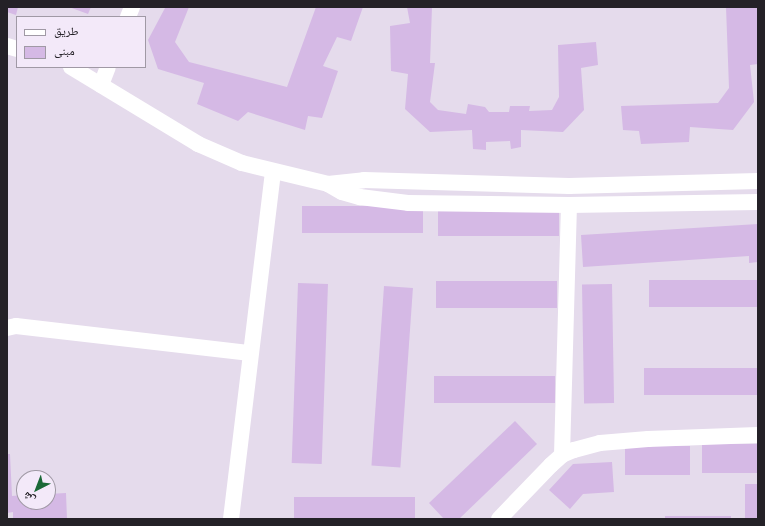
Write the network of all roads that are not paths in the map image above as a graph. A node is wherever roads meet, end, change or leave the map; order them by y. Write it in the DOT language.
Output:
graph roads {
  1 [pos="73,68"];
  2 [pos="108,68"];
  3 [pos="101,84"];
  4 [pos="273,172"];
  5 [pos="758,181"];
  6 [pos="328,184"];
  7 [pos="758,202"];
  8 [pos="569,205"];
  9 [pos="7,328"];
  10 [pos="250,353"];
  11 [pos="758,435"];
  12 [pos="562,455"];
  13 [pos="232,519"];
  14 [pos="500,519"];
  1 -- 3 [label="street"];
  2 -- 3 [label="street"];
  3 -- 4 [label="street"];
  4 -- 6 [label="street"];
  4 -- 10 [label="street"];
  5 -- 6 [label="street"];
  6 -- 8 [label="street"];
  7 -- 8 [label="street"];
  8 -- 12 [label="street"];
  9 -- 10 [label="street"];
  10 -- 13 [label="street"];
  11 -- 12 [label="street"];
  12 -- 14 [label="street"];
}
